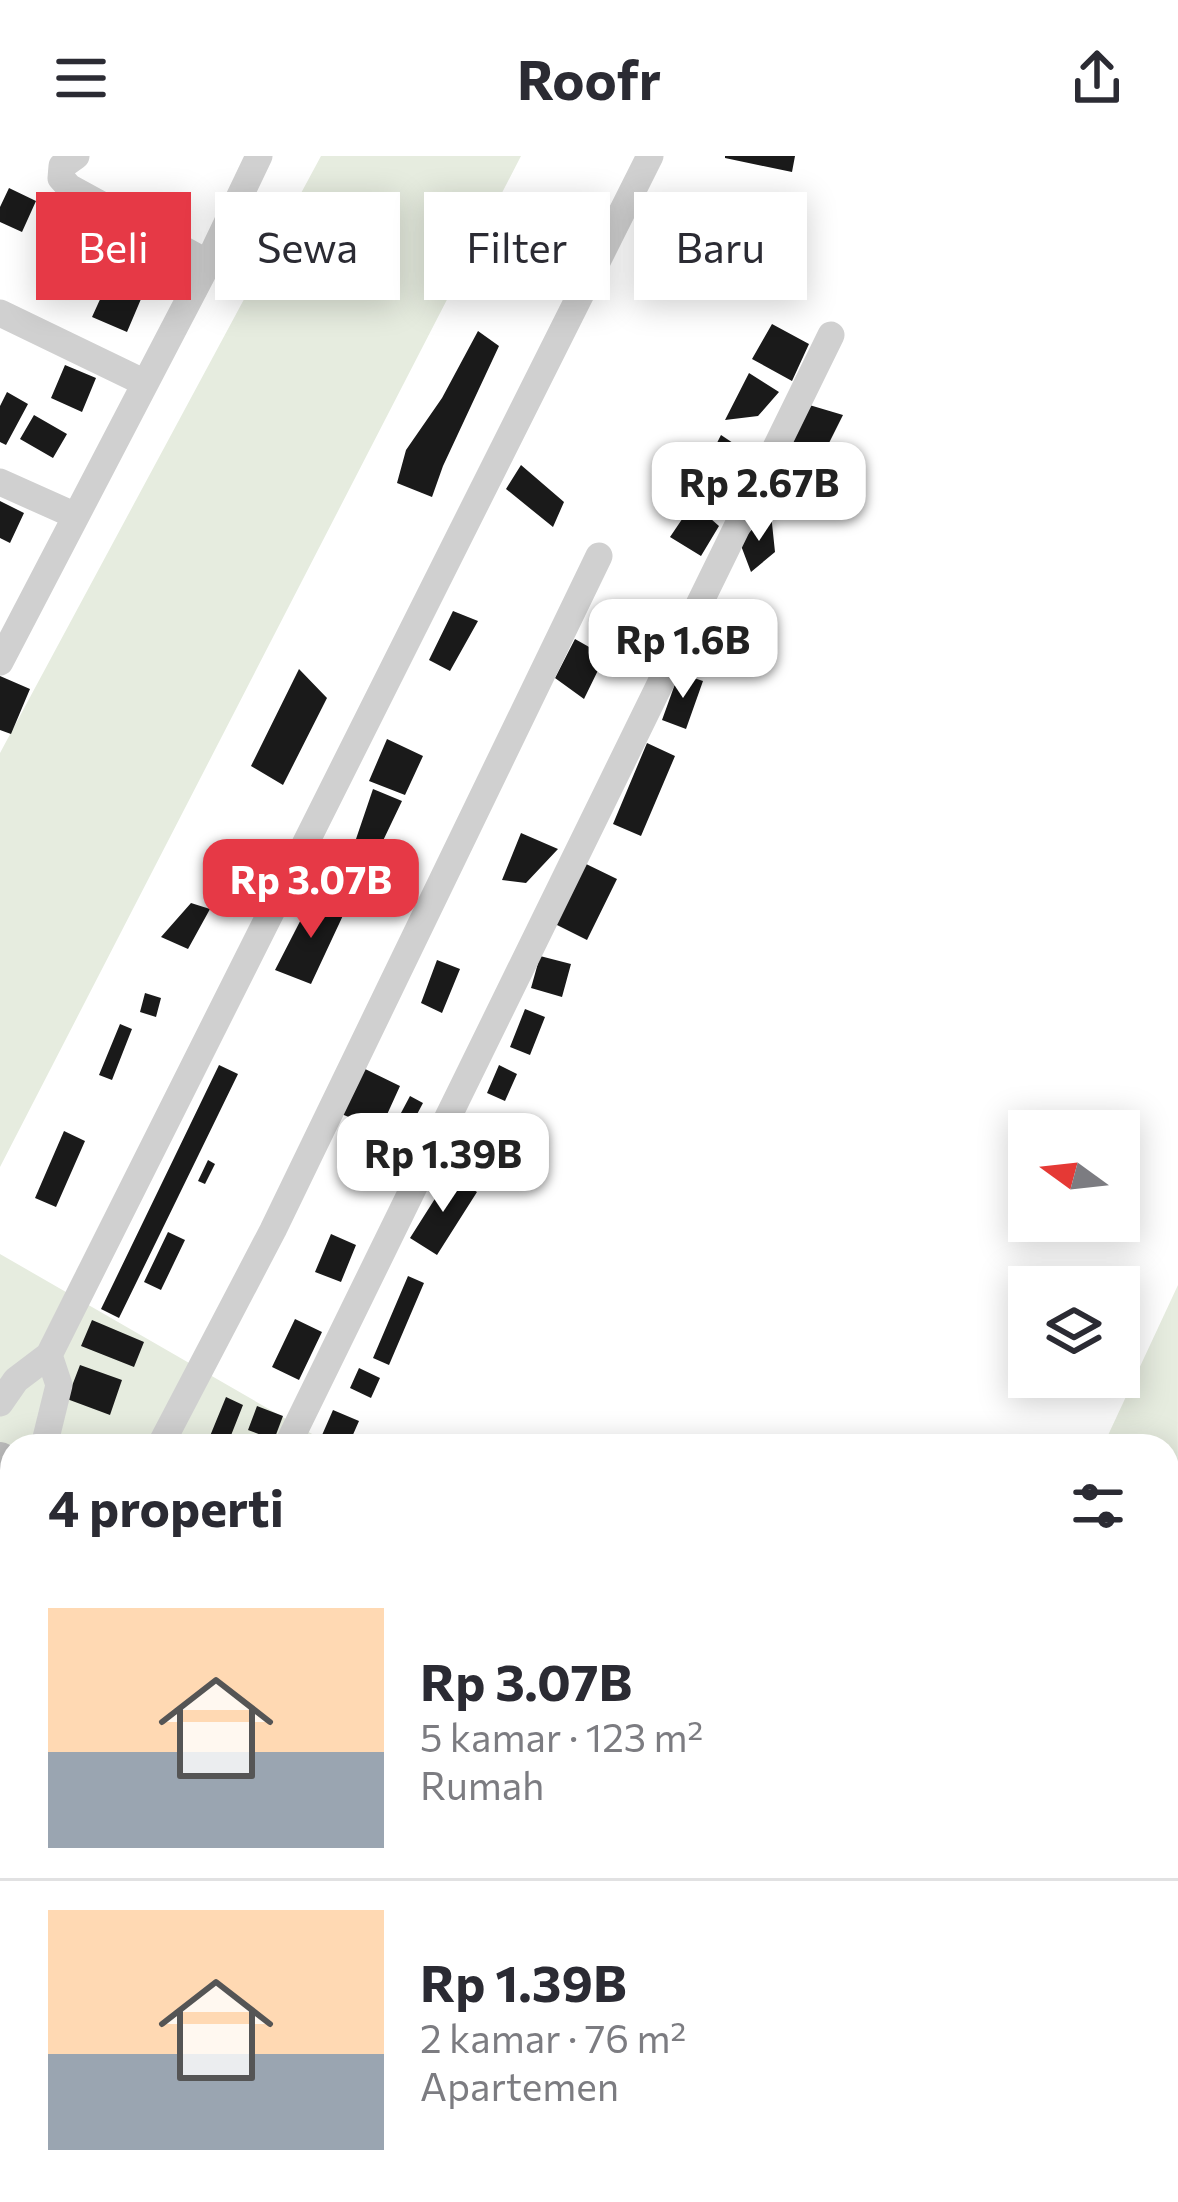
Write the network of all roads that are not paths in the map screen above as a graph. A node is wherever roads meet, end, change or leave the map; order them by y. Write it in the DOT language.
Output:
graph roads {
  1 [pos="76,156"];
  2 [pos="259,156"];
  3 [pos="650,156"];
  4 [pos="208,263"];
  5 [pos="0,313"];
  6 [pos="831,335"];
  7 [pos="145,383"];
  8 [pos="0,482"];
  9 [pos="76,516"];
  10 [pos="599,556"];
  11 [pos="7,631"];
  12 [pos="0,662"];
  13 [pos="49,1355"];
  14 [pos="0,1403"];
  15 [pos="47,1434"];
  16 [pos="166,1434"];
  17 [pos="293,1434"];
  1 -- 4 [label="street"];
  2 -- 4 [label="street"];
  3 -- 13 [label="street"];
  4 -- 7 [label="street"];
  5 -- 7 [label="street"];
  6 -- 17 [label="street"];
  7 -- 9 [label="street"];
  8 -- 9 [label="street"];
  9 -- 11 [label="street"];
  10 -- 16 [label="street"];
  11 -- 12 [label="street"];
  13 -- 14 [label="street"];
  13 -- 15 [label="street"];
}
